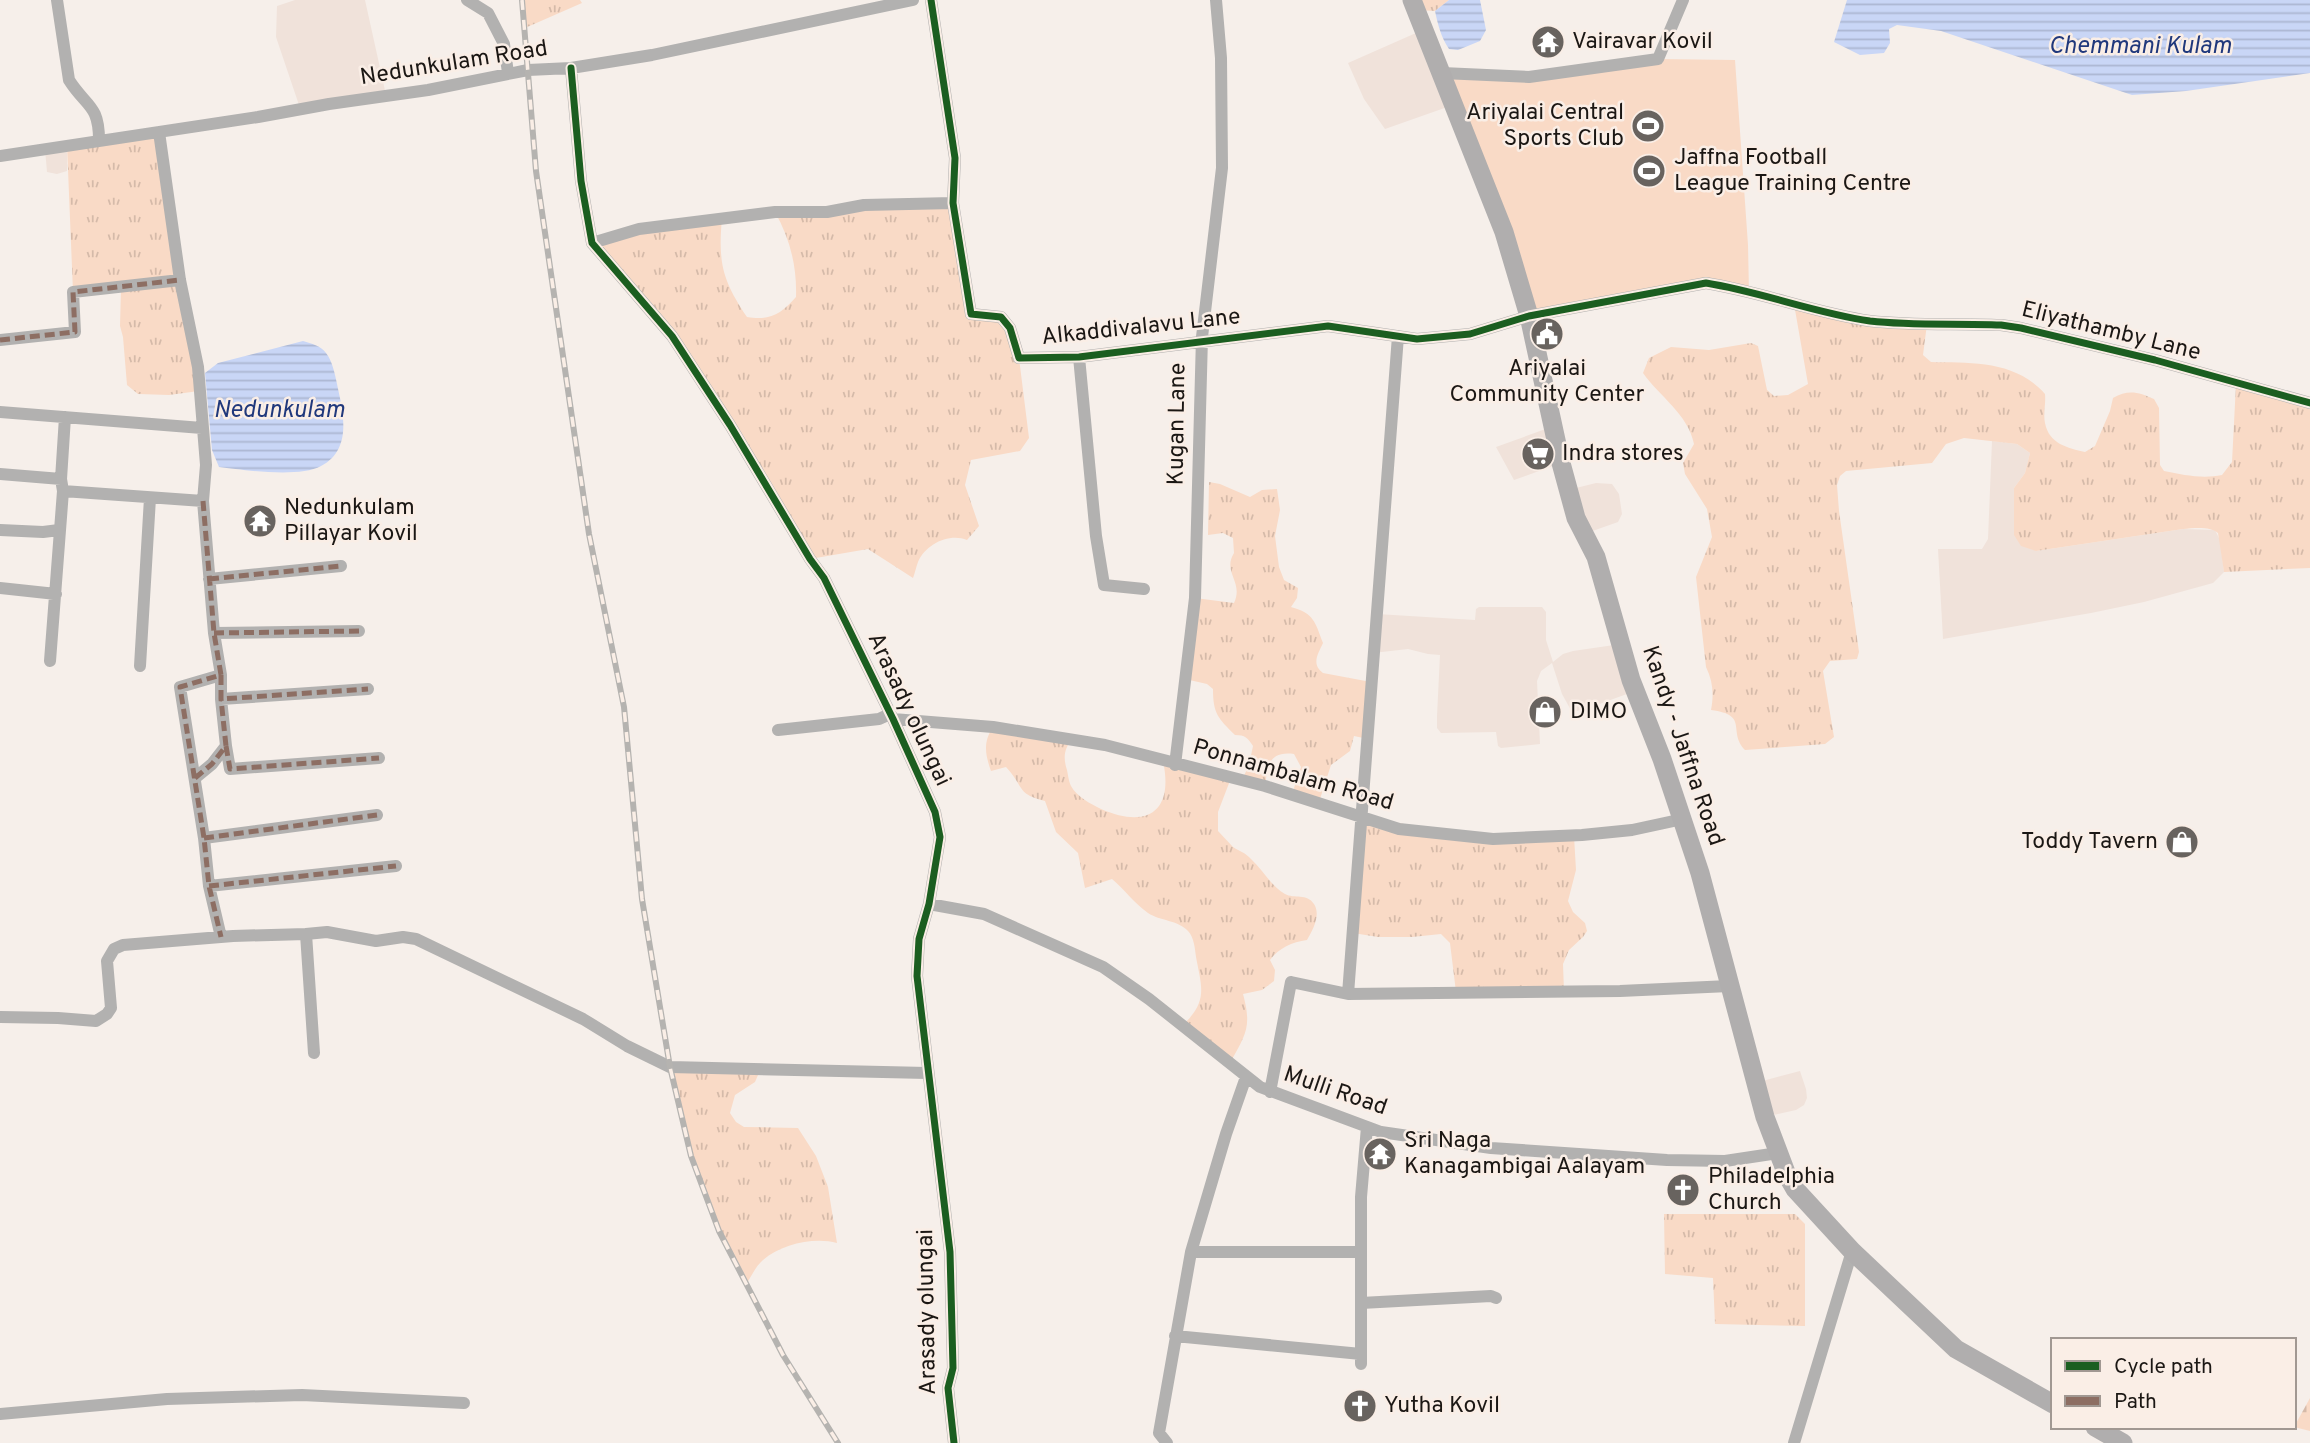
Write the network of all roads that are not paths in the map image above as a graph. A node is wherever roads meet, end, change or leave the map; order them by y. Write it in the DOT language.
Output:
graph roads {
  1 [pos="57,0"];
  2 [pos="467,0"];
  3 [pos="913,0"];
  4 [pos="931,0"];
  5 [pos="1216,0"];
  6 [pos="1412,0"];
  7 [pos="1683,0"];
  8 [pos="571,68"];
  9 [pos="508,73"];
  10 [pos="1442,73"];
  11 [pos="159,132"];
  12 [pos="99,140"];
  13 [pos="0,156"];
  14 [pos="953,203"];
  15 [pos="592,243"];
  16 [pos="180,280"];
  17 [pos="1530,316"];
  18 [pos="1398,336"];
  19 [pos="0,340"];
  20 [pos="1201,343"];
  21 [pos="1079,357"];
  22 [pos="2310,403"];
  23 [pos="0,412"];
  24 [pos="65,417"];
  25 [pos="202,428"];
  26 [pos="0,474"];
  27 [pos="62,485"];
  28 [pos="150,498"];
  29 [pos="203,501"];
  30 [pos="0,530"];
  31 [pos="59,530"];
  32 [pos="341,566"];
  33 [pos="209,579"];
  34 [pos="0,588"];
  35 [pos="1144,589"];
  36 [pos="56,594"];
  37 [pos="359,631"];
  38 [pos="214,633"];
  39 [pos="50,661"];
  40 [pos="140,666"];
  41 [pos="221,675"];
  42 [pos="368,689"];
  43 [pos="221,699"];
  44 [pos="892,717"];
  45 [pos="778,730"];
  46 [pos="226,746"];
  47 [pos="379,758"];
  48 [pos="1175,765"];
  49 [pos="195,778"];
  50 [pos="377,815"];
  51 [pos="1363,817"];
  52 [pos="1683,819"];
  53 [pos="204,838"];
  54 [pos="396,866"];
  55 [pos="209,886"];
  56 [pos="929,904"];
  57 [pos="306,934"];
  58 [pos="221,937"];
  59 [pos="1729,986"];
  60 [pos="1348,994"];
  61 [pos="0,1017"];
  62 [pos="314,1053"];
  63 [pos="927,1073"];
  64 [pos="1247,1077"];
  65 [pos="1269,1092"];
  66 [pos="1367,1127"];
  67 [pos="1778,1153"];
  68 [pos="1852,1251"];
  69 [pos="1191,1252"];
  70 [pos="1361,1252"];
  71 [pos="1496,1298"];
  72 [pos="1361,1303"];
  73 [pos="1175,1336"];
  74 [pos="464,1403"];
  75 [pos="2051,1403"];
  76 [pos="0,1414"];
  77 [pos="2098,1429"];
  78 [pos="954,1443"];
  79 [pos="1167,1443"];
  80 [pos="1794,1443"];
  81 [pos="2123,1443"];
  1 -- 12 [label="street"];
  2 -- 9 [label="street"];
  3 -- 8 [label="street, Nedunkulam Road"];
  4 -- 14 [label="street, Alkaddivalavu Lane"];
  5 -- 20 [label="street, Kugan Lane"];
  6 -- 10 [label="highway, Kandy - Jaffna Road"];
  7 -- 10 [label="street"];
  8 -- 9 [label="street, Nedunkulam Road"];
  8 -- 15 [label="street"];
  9 -- 11 [label="street, Nedunkulam Road"];
  10 -- 17 [label="highway, Kandy - Jaffna Road"];
  11 -- 12 [label="street, Nedunkulam Road"];
  11 -- 16 [label="street"];
  12 -- 13 [label="street, Nedunkulam Road"];
  14 -- 15 [label="street"];
  14 -- 21 [label="street, Alkaddivalavu Lane"];
  15 -- 44 [label="street, Arasady olungai"];
  16 -- 19 [label="street"];
  16 -- 25 [label="street"];
  17 -- 18 [label="street, Alkaddivalavu Lane"];
  17 -- 22 [label="street, Eliyathamby Lane"];
  17 -- 52 [label="highway, Kandy - Jaffna Road"];
  18 -- 20 [label="street, Alkaddivalavu Lane"];
  18 -- 51 [label="street"];
  20 -- 21 [label="street, Alkaddivalavu Lane"];
  20 -- 48 [label="street, Kugan Lane"];
  21 -- 35 [label="street"];
  23 -- 24 [label="street"];
  24 -- 25 [label="street"];
  24 -- 27 [label="street"];
  25 -- 29 [label="street"];
  26 -- 27 [label="street"];
  27 -- 28 [label="street"];
  27 -- 31 [label="street"];
  28 -- 29 [label="street"];
  28 -- 40 [label="street"];
  29 -- 33 [label="street"];
  30 -- 31 [label="street"];
  31 -- 36 [label="street"];
  32 -- 33 [label="street"];
  33 -- 38 [label="street"];
  34 -- 36 [label="street"];
  36 -- 39 [label="street"];
  37 -- 38 [label="street"];
  38 -- 41 [label="street"];
  41 -- 43 [label="street"];
  41 -- 49 [label="street"];
  42 -- 43 [label="street"];
  43 -- 46 [label="street"];
  44 -- 45 [label="street, Ponnambalam Road"];
  44 -- 48 [label="street, Ponnambalam Road"];
  44 -- 56 [label="street, Arasady olungai"];
  46 -- 47 [label="street"];
  46 -- 49 [label="street"];
  48 -- 51 [label="street, Ponnambalam Road"];
  49 -- 53 [label="street"];
  50 -- 53 [label="street"];
  51 -- 52 [label="street, Ponnambalam Road"];
  51 -- 60 [label="street"];
  52 -- 59 [label="highway, Kandy - Jaffna Road"];
  53 -- 55 [label="street"];
  54 -- 55 [label="street"];
  55 -- 58 [label="street"];
  56 -- 63 [label="street, Arasady olungai"];
  56 -- 64 [label="street, Mulli Road"];
  57 -- 58 [label="street"];
  57 -- 62 [label="street"];
  57 -- 63 [label="street"];
  58 -- 61 [label="street"];
  59 -- 60 [label="street"];
  59 -- 67 [label="highway, Kandy - Jaffna Road"];
  60 -- 65 [label="street"];
  63 -- 78 [label="street, Arasady olungai"];
  64 -- 65 [label="street, Mulli Road"];
  64 -- 69 [label="street"];
  65 -- 66 [label="street, Mulli Road"];
  66 -- 67 [label="street, Mulli Road"];
  66 -- 70 [label="street"];
  67 -- 68 [label="highway, Kandy - Jaffna Road"];
  68 -- 75 [label="highway, Kandy - Jaffna Road"];
  68 -- 80 [label="street"];
  69 -- 70 [label="street"];
  69 -- 73 [label="street"];
  70 -- 72 [label="street"];
  71 -- 72 [label="street"];
  72 -- 73 [label="street"];
  73 -- 79 [label="street"];
  74 -- 76 [label="street"];
  77 -- 81 [label="highway"];
}
